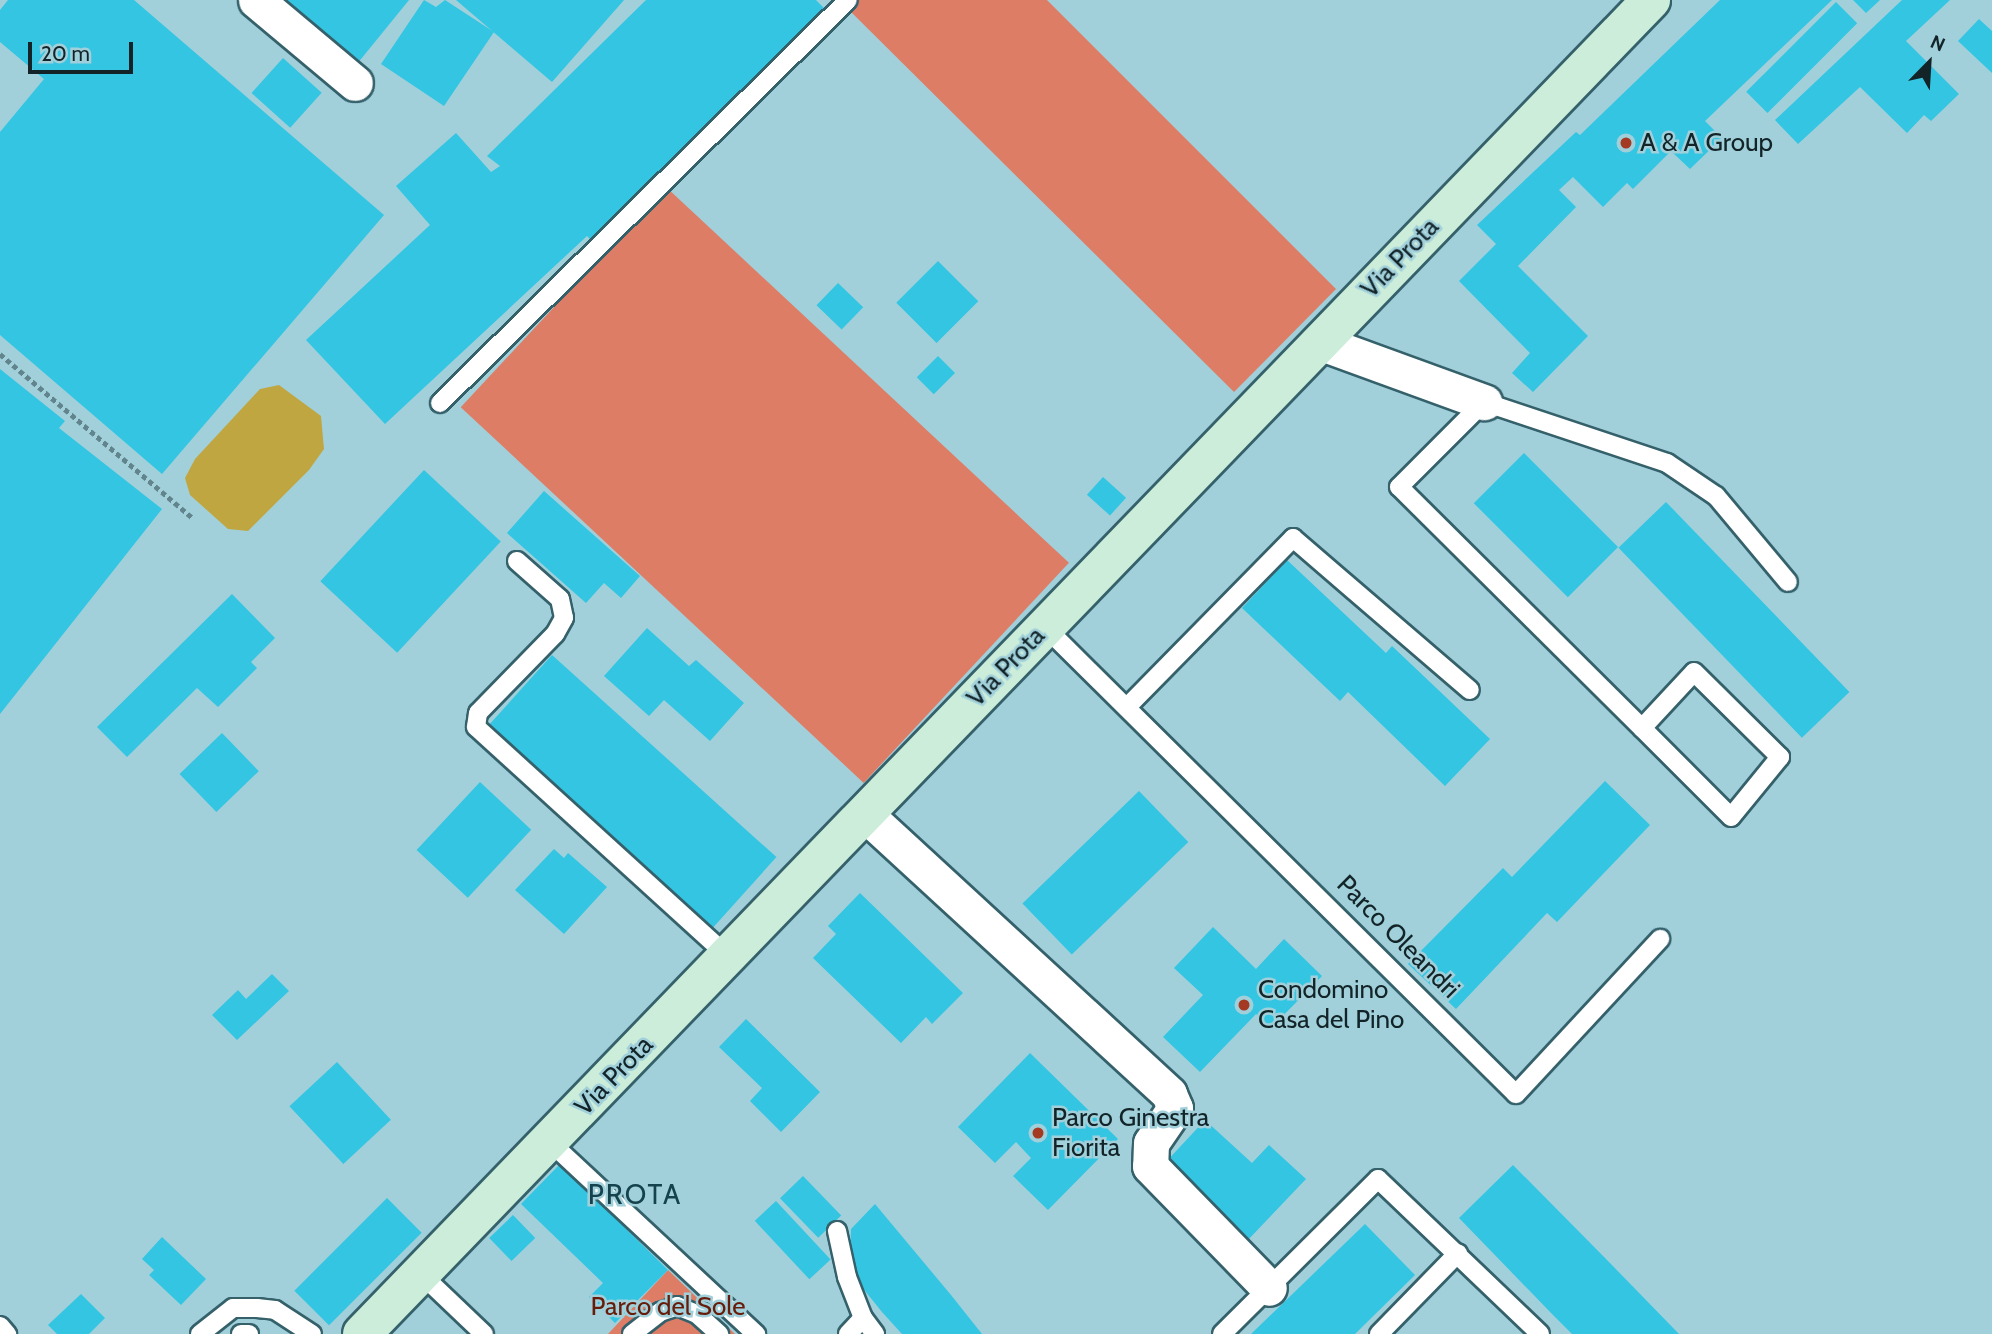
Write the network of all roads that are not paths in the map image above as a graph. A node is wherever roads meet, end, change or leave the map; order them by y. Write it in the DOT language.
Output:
graph roads {
  1 [pos="256,0"];
  2 [pos="848,0"];
  3 [pos="1651,0"];
  4 [pos="355,83"];
  5 [pos="1318,342"];
  6 [pos="1484,402"];
  7 [pos="440,403"];
  8 [pos="517,561"];
  9 [pos="1788,582"];
  10 [pos="1045,627"];
  11 [pos="1470,690"];
  12 [pos="1127,707"];
  13 [pos="1642,729"];
  14 [pos="865,814"];
  15 [pos="1660,940"];
  16 [pos="730,958"];
  17 [pos="550,1142"];
  18 [pos="837,1231"];
  19 [pos="1458,1253"];
  20 [pos="421,1274"];
  21 [pos="1269,1288"];
  22 [pos="863,1318"];
  23 [pos="0,1326"];
  24 [pos="8,1334"];
  25 [pos="200,1334"];
  26 [pos="241,1334"];
  27 [pos="249,1334"];
  28 [pos="312,1334"];
  29 [pos="362,1334"];
  30 [pos="484,1334"];
  31 [pos="632,1334"];
  32 [pos="719,1334"];
  33 [pos="756,1334"];
  34 [pos="848,1334"];
  35 [pos="875,1334"];
  36 [pos="1222,1334"];
  37 [pos="1379,1334"];
  38 [pos="1540,1334"];
  1 -- 4 [label="street"];
  2 -- 7 [label="lane"];
  3 -- 5 [label="street, Via Prota"];
  5 -- 6 [label="street"];
  5 -- 10 [label="street, Via Prota"];
  6 -- 9 [label="lane"];
  6 -- 13 [label="lane"];
  8 -- 16 [label="lane"];
  10 -- 12 [label="lane, Parco Oleandri"];
  10 -- 14 [label="street, Via Prota"];
  11 -- 12 [label="lane"];
  12 -- 15 [label="lane, Parco Oleandri"];
  13 -- 13 [label="lane"];
  14 -- 16 [label="street, Via Prota"];
  14 -- 21 [label="street"];
  16 -- 17 [label="street, Via Prota"];
  17 -- 20 [label="street, Via Prota"];
  17 -- 33 [label="lane"];
  18 -- 22 [label="lane"];
  19 -- 21 [label="lane"];
  19 -- 37 [label="lane"];
  19 -- 38 [label="lane"];
  20 -- 29 [label="street, Via Prota"];
  20 -- 30 [label="lane"];
  21 -- 36 [label="lane"];
  22 -- 34 [label="lane"];
  22 -- 35 [label="lane"];
  23 -- 24 [label="lane"];
  25 -- 28 [label="lane"];
  26 -- 27 [label="lane"];
  31 -- 32 [label="lane"];
}
